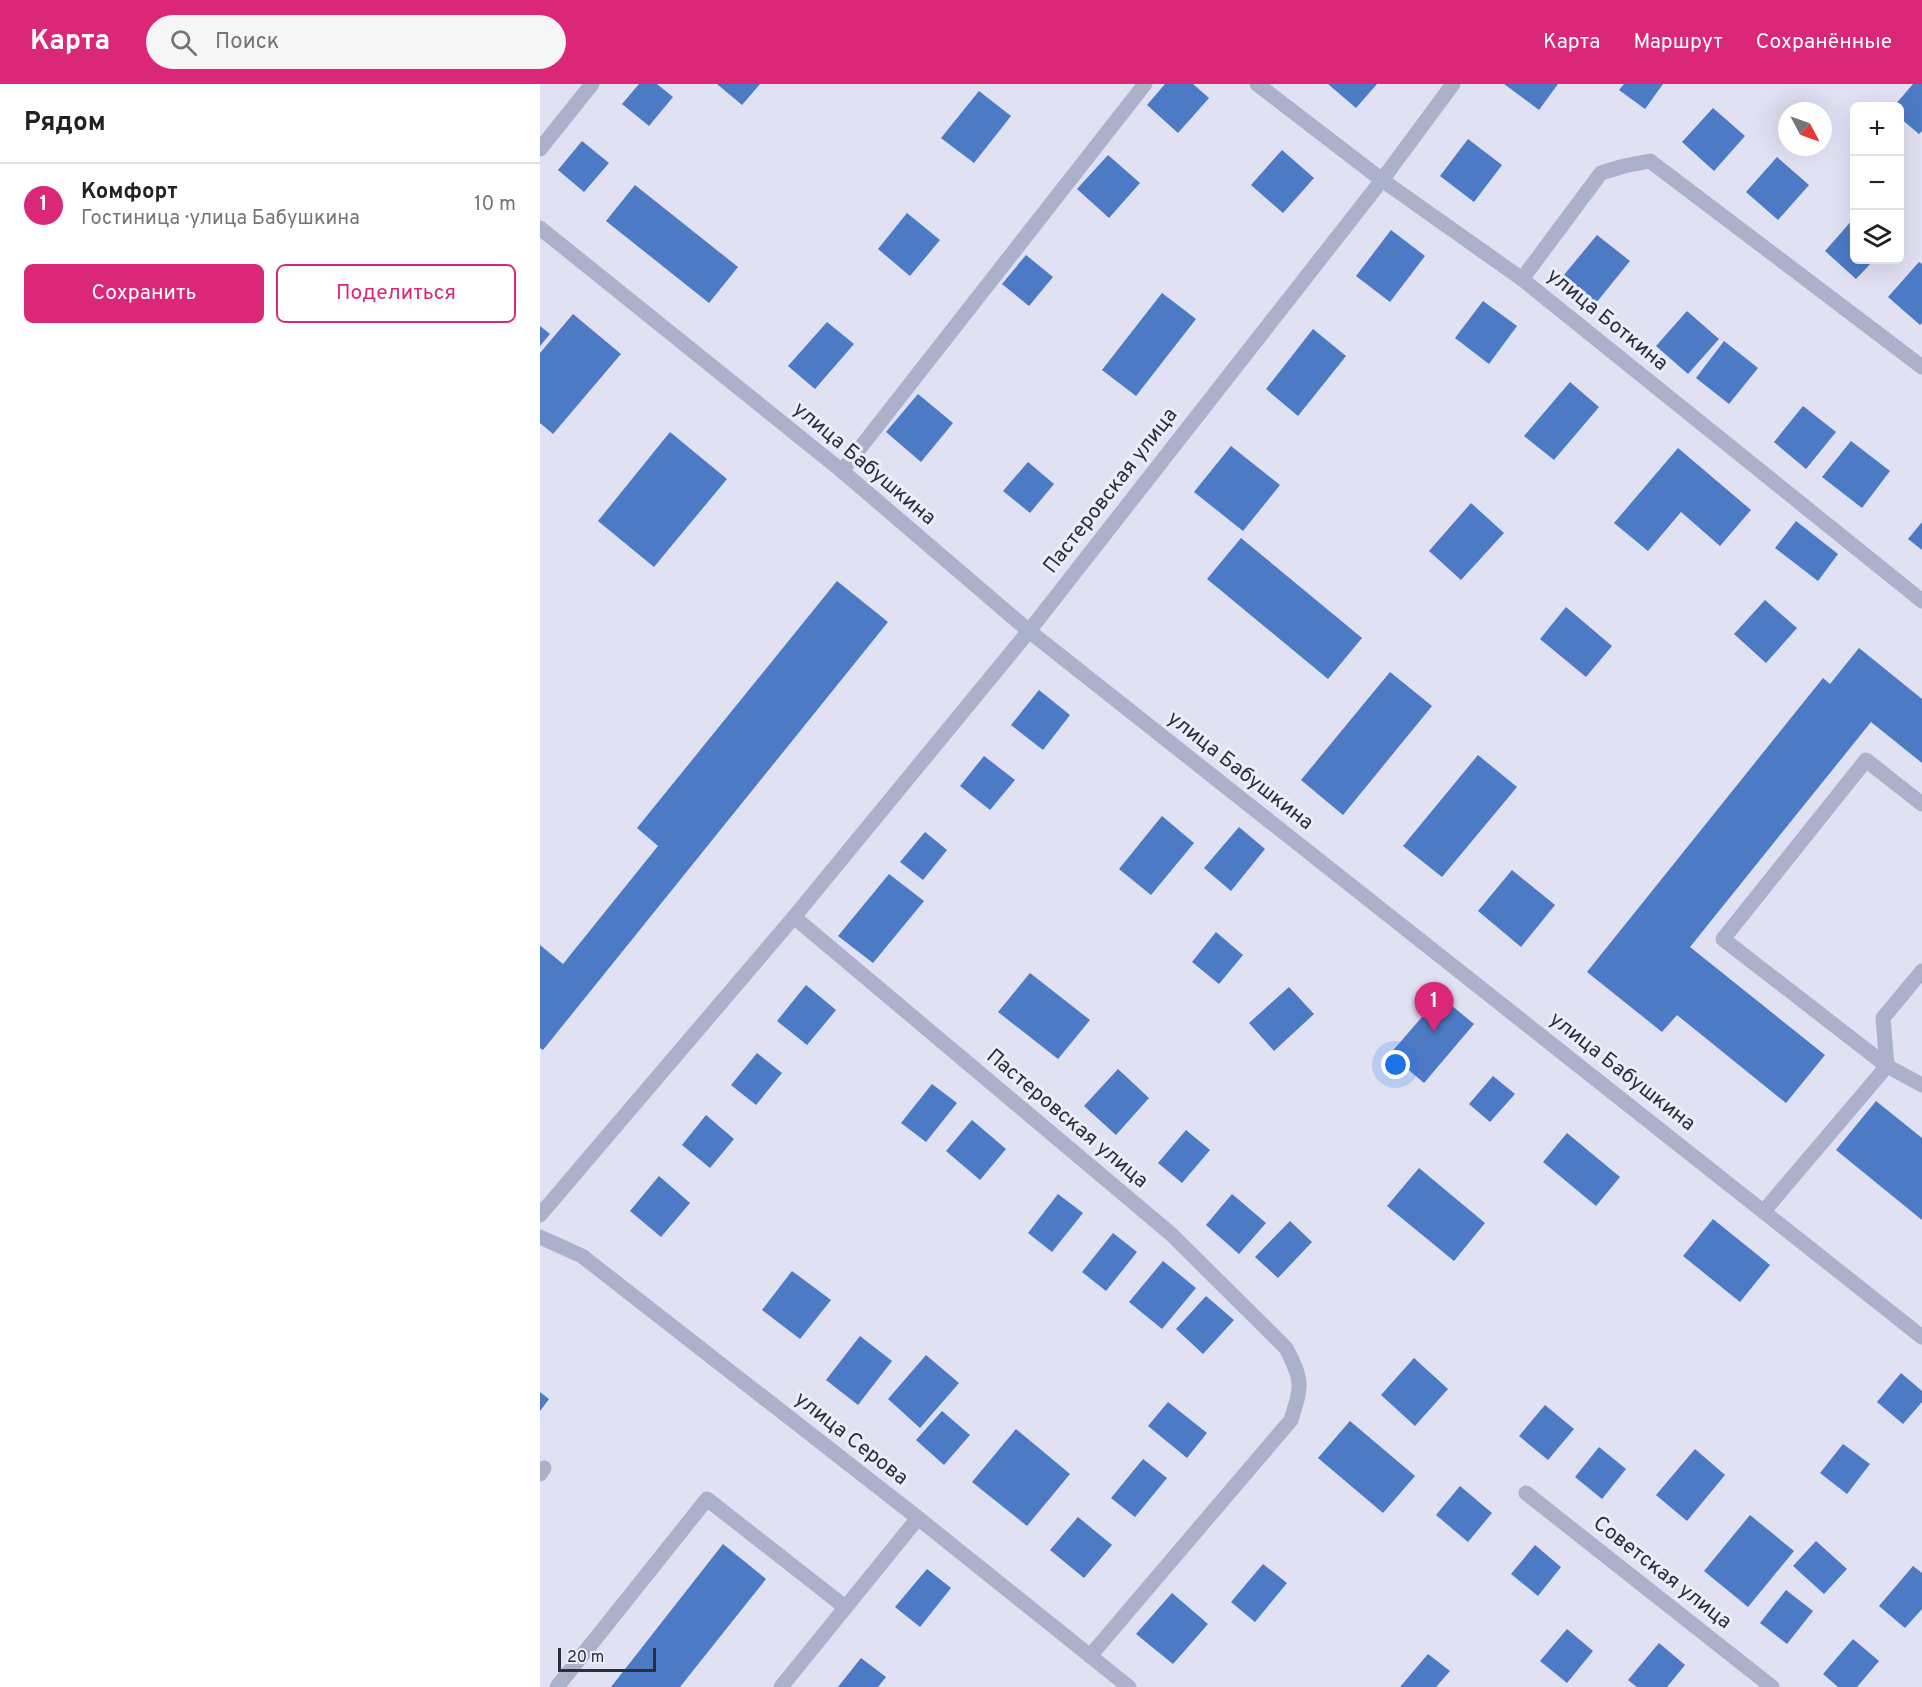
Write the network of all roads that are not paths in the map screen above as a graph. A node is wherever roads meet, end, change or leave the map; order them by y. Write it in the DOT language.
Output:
graph roads {
  1 [pos="592,84"];
  2 [pos="1145,84"];
  3 [pos="1257,84"];
  4 [pos="1453,84"];
  5 [pos="540,149"];
  6 [pos="1382,180"];
  7 [pos="540,228"];
  8 [pos="1522,279"];
  9 [pos="1922,367"];
  10 [pos="842,471"];
  11 [pos="1922,601"];
  12 [pos="1029,631"];
  13 [pos="1922,804"];
  14 [pos="794,917"];
  15 [pos="1922,971"];
  16 [pos="1887,1066"];
  17 [pos="1922,1085"];
  18 [pos="1764,1211"];
  19 [pos="540,1215"];
  20 [pos="540,1237"];
  21 [pos="1922,1337"];
  22 [pos="1526,1493"];
  23 [pos="918,1518"];
  24 [pos="845,1607"];
  25 [pos="1090,1656"];
  26 [pos="557,1687"];
  27 [pos="781,1687"];
  28 [pos="1129,1687"];
  29 [pos="1772,1687"];
  1 -- 5 [label="street"];
  2 -- 10 [label="street"];
  3 -- 6 [label="street, улица Боткина"];
  4 -- 6 [label="street, Пастеровская улица"];
  6 -- 8 [label="street, улица Боткина"];
  6 -- 12 [label="street, Пастеровская улица"];
  7 -- 10 [label="street, улица Бабушкина"];
  8 -- 9 [label="street"];
  8 -- 11 [label="street, улица Боткина"];
  10 -- 12 [label="street, улица Бабушкина"];
  12 -- 14 [label="street, Пастеровская улица"];
  12 -- 18 [label="street, улица Бабушкина"];
  13 -- 16 [label="street"];
  14 -- 19 [label="street, Пастеровская улица"];
  14 -- 25 [label="street, Пастеровская улица"];
  15 -- 16 [label="street"];
  16 -- 17 [label="street"];
  16 -- 18 [label="street"];
  18 -- 21 [label="street, улица Бабушкина"];
  20 -- 23 [label="street, улица Серова"];
  22 -- 29 [label="street, Советская улица"];
  23 -- 24 [label="street"];
  23 -- 25 [label="street, улица Серова"];
  24 -- 26 [label="street"];
  24 -- 27 [label="street"];
  25 -- 28 [label="street, улица Серова"];
}
